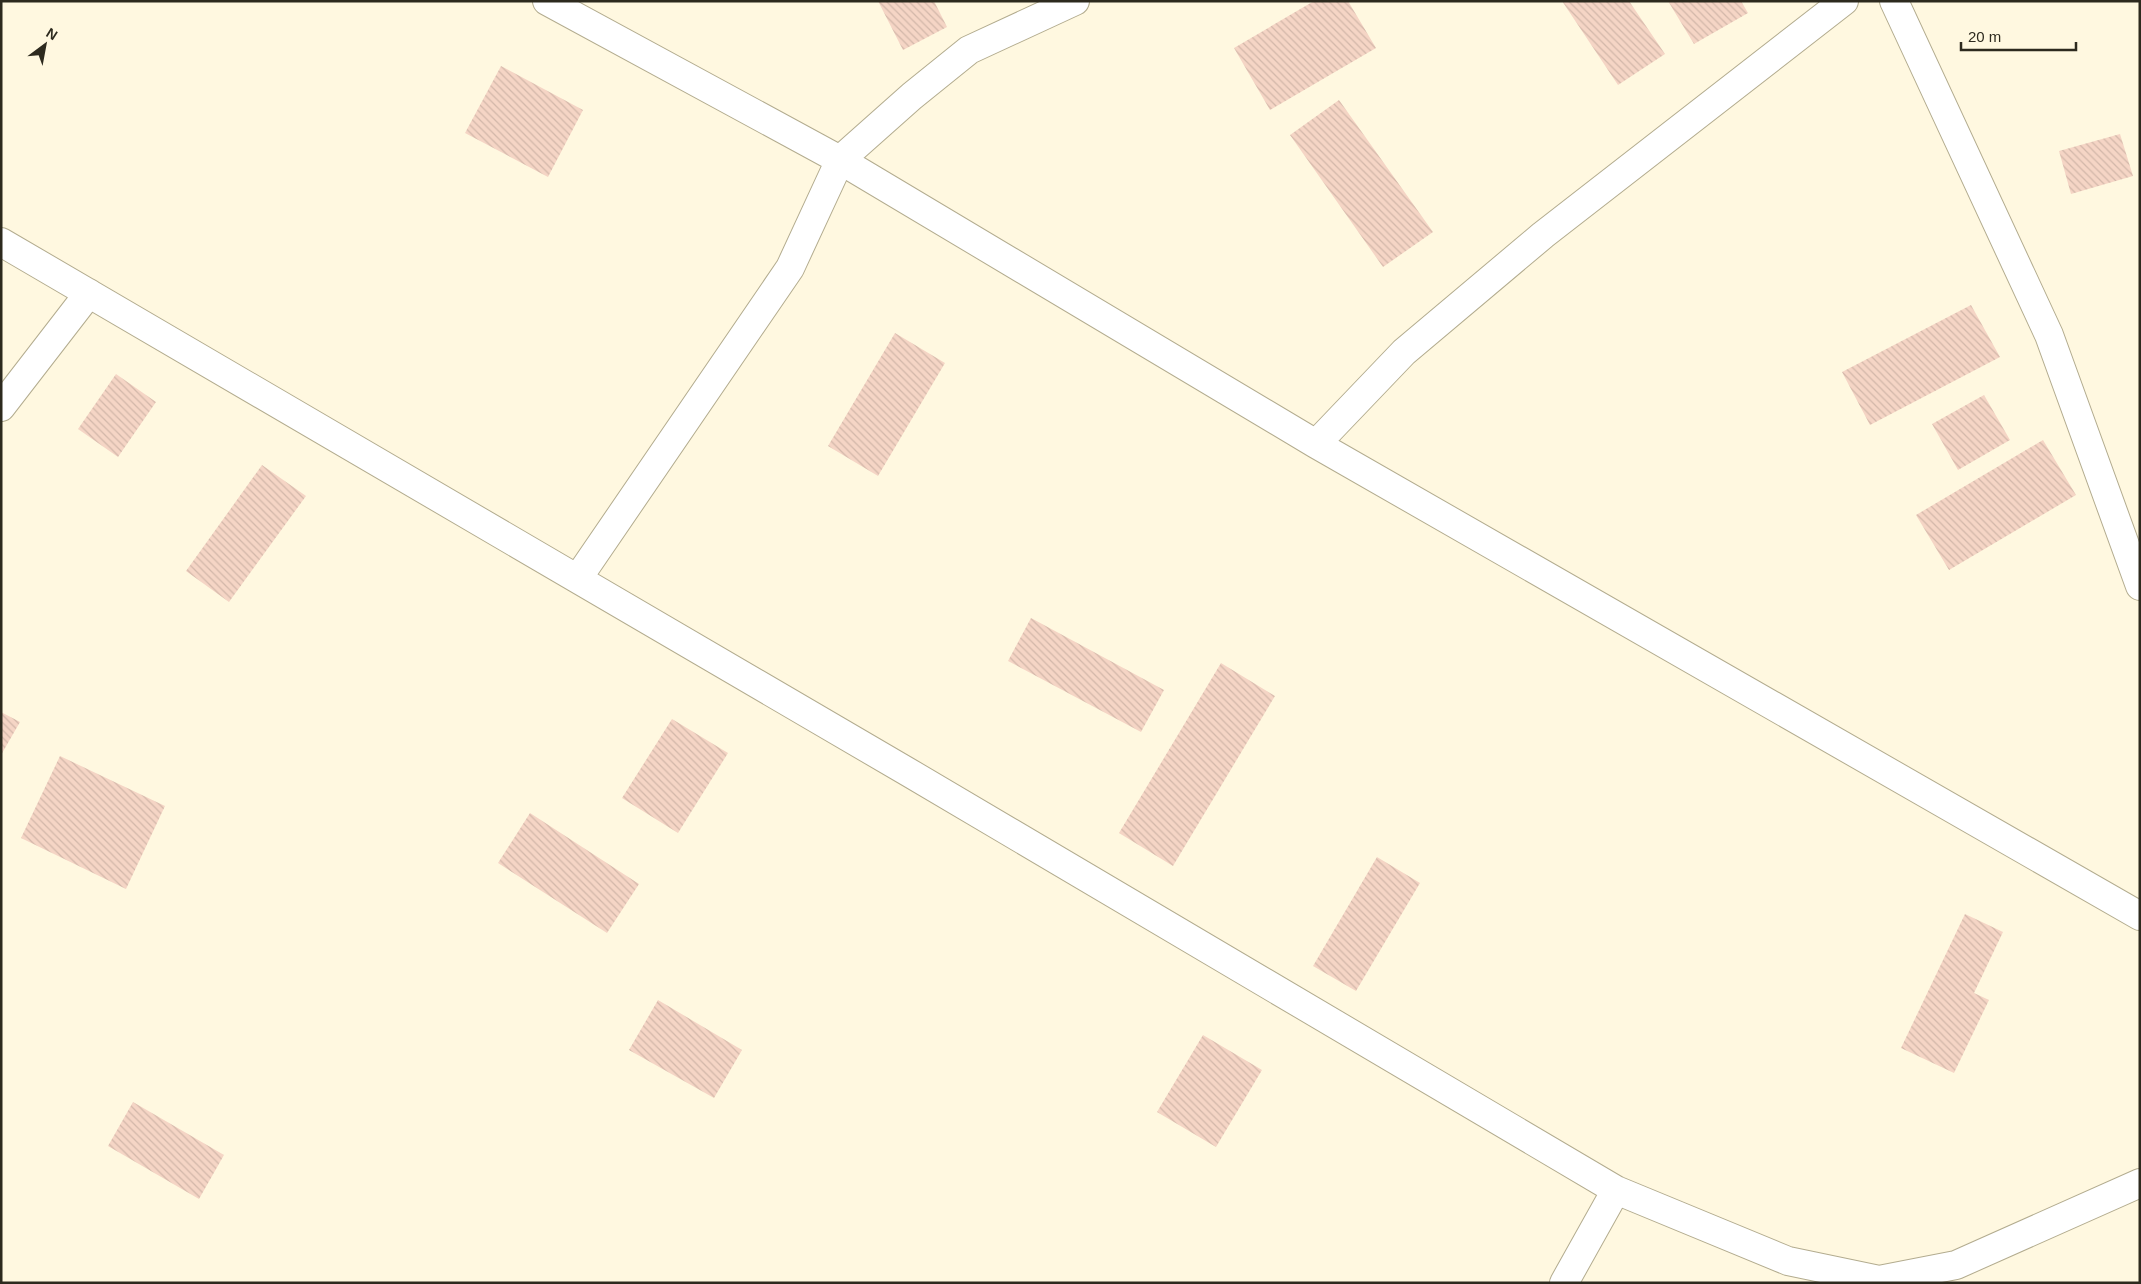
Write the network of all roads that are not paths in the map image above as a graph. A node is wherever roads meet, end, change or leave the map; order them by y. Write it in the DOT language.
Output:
graph roads {
  1 [pos="548,1"];
  2 [pos="1075,1"];
  3 [pos="1844,1"];
  4 [pos="1894,1"];
  5 [pos="840,160"];
  6 [pos="1,242"];
  7 [pos="89,293"];
  8 [pos="1,407"];
  9 [pos="1316,444"];
  10 [pos="578,578"];
  11 [pos="2140,586"];
  12 [pos="2140,916"];
  13 [pos="2140,1182"];
  14 [pos="1616,1190"];
  15 [pos="1564,1283"];
  1 -- 5 [label="street"];
  2 -- 5 [label="street"];
  3 -- 9 [label="street"];
  4 -- 11 [label="street"];
  5 -- 9 [label="street"];
  5 -- 10 [label="street"];
  6 -- 7 [label="street"];
  7 -- 8 [label="street"];
  7 -- 10 [label="street"];
  9 -- 12 [label="street"];
  10 -- 14 [label="street"];
  13 -- 14 [label="street"];
  14 -- 15 [label="street"];
}
